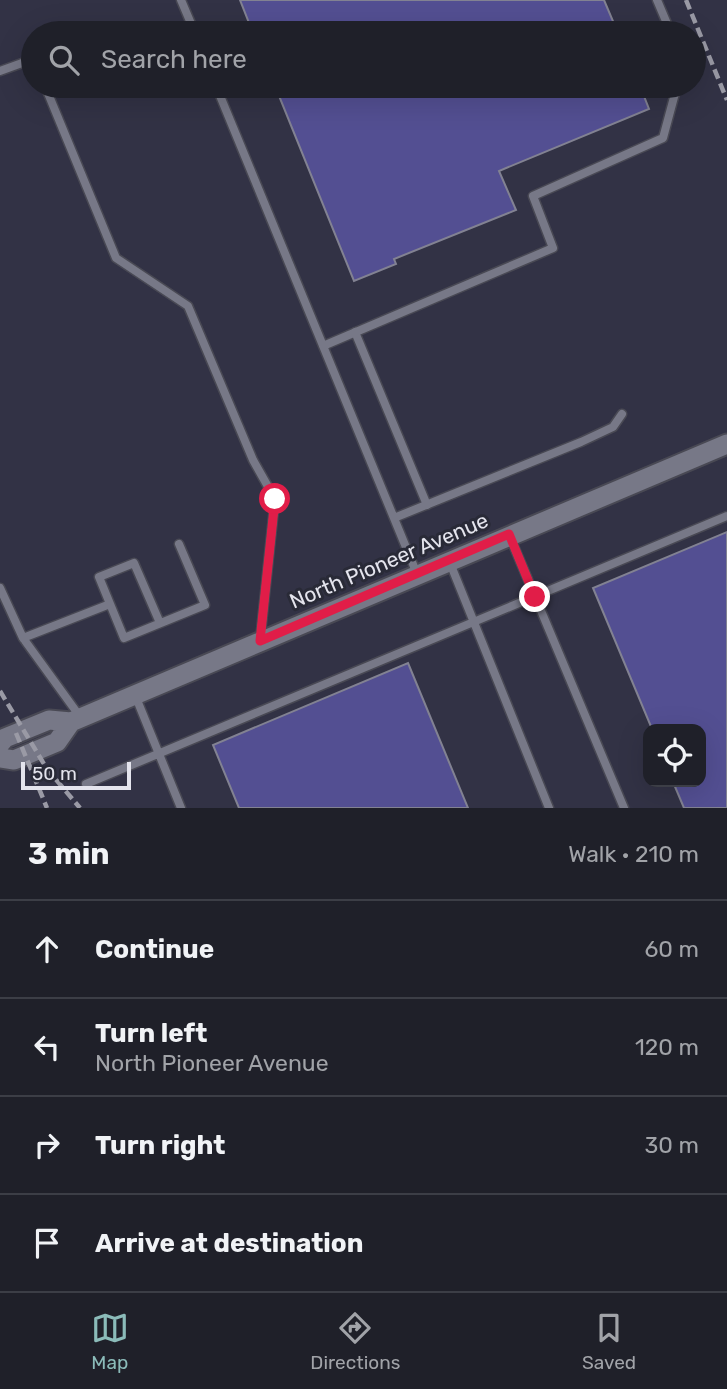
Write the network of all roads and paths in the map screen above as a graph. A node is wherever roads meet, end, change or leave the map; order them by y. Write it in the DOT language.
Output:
graph roads {
  1 [pos="181,0"];
  2 [pos="657,0"];
  3 [pos="190,21"];
  4 [pos="666,21"];
  5 [pos="21,63"];
  6 [pos="0,71"];
  7 [pos="49,98"];
  8 [pos="221,98"];
  9 [pos="674,98"];
  10 [pos="355,332"];
  11 [pos="323,346"];
  12 [pos="622,414"];
  13 [pos="727,444"];
  14 [pos="427,505"];
  15 [pos="727,516"];
  16 [pos="394,518"];
  17 [pos="509,534"];
  18 [pos="179,544"];
  19 [pos="449,560"];
  20 [pos="417,574"];
  21 [pos="0,588"];
  22 [pos="535,597"];
  23 [pos="110,604"];
  24 [pos="160,623"];
  25 [pos="475,623"];
  26 [pos="23,638"];
  27 [pos="260,641"];
  28 [pos="135,695"];
  29 [pos="76,720"];
  30 [pos="0,744"];
  31 [pos="159,754"];
  32 [pos="0,758"];
  33 [pos="86,784"];
  34 [pos="181,808"];
  35 [pos="549,808"];
  36 [pos="624,808"];
  1 -- 3 [label="lane"];
  2 -- 4 [label="lane"];
  5 -- 6 [label="lane"];
  7 -- 27 [label="lane"];
  8 -- 11 [label="lane"];
  9 -- 10 [label="lane"];
  10 -- 11 [label="lane"];
  10 -- 14 [label="lane"];
  11 -- 16 [label="lane"];
  12 -- 14 [label="lane"];
  13 -- 17 [label="street, North Pioneer Avenue"];
  14 -- 16 [label="lane"];
  15 -- 22 [label="lane"];
  16 -- 20 [label="lane"];
  17 -- 19 [label="street, North Pioneer Avenue"];
  17 -- 22 [label="lane"];
  18 -- 24 [label="lane"];
  19 -- 20 [label="street, North Pioneer Avenue"];
  19 -- 25 [label="lane"];
  20 -- 27 [label="street, North Pioneer Avenue"];
  21 -- 26 [label="lane"];
  22 -- 25 [label="lane"];
  22 -- 36 [label="lane"];
  23 -- 24 [label="lane"];
  23 -- 24 [label="lane"];
  23 -- 26 [label="lane"];
  25 -- 31 [label="lane"];
  25 -- 35 [label="lane"];
  26 -- 29 [label="lane"];
  27 -- 28 [label="street, North Pioneer Avenue"];
  28 -- 29 [label="street, North Pioneer Avenue"];
  28 -- 31 [label="lane"];
  29 -- 30 [label="street, North Pioneer Avenue"];
  29 -- 32 [label="street, North Pioneer Avenue"];
  31 -- 33 [label="lane"];
  31 -- 34 [label="lane"];
}
